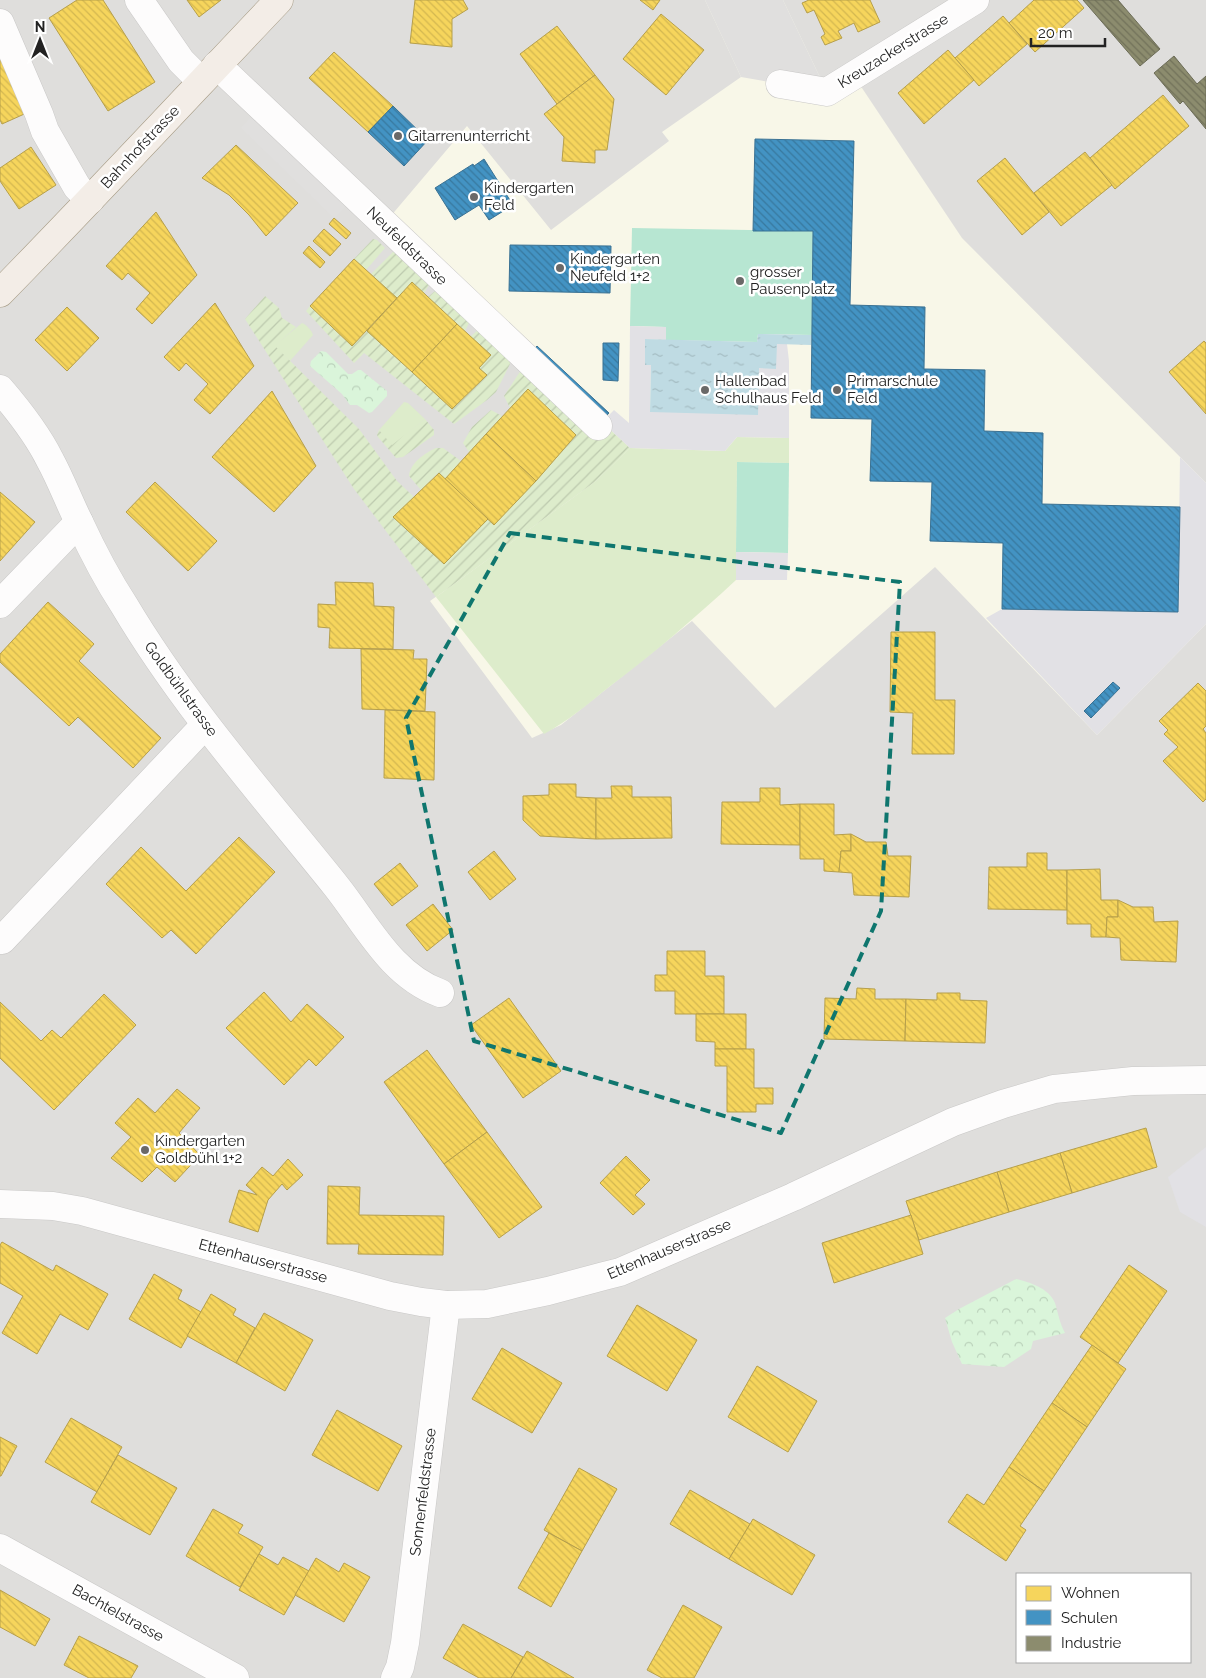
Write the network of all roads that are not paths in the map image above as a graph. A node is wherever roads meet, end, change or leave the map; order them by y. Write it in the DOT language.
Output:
graph roads {
  1 [pos="139,0"];
  2 [pos="279,0"];
  3 [pos="975,0"];
  4 [pos="0,23"];
  5 [pos="209,73"];
  6 [pos="780,84"];
  7 [pos="90,200"];
  8 [pos="0,293"];
  9 [pos="0,389"];
  10 [pos="598,426"];
  11 [pos="78,522"];
  12 [pos="0,604"];
  13 [pos="205,725"];
  14 [pos="2,940"];
  15 [pos="440,993"];
  16 [pos="1206,1080"];
  17 [pos="0,1204"];
  18 [pos="446,1305"];
  19 [pos="0,1548"];
  20 [pos="236,1678"];
  21 [pos="395,1678"];
  1 -- 5 [label="street, Neufeldstrasse"];
  2 -- 5 [label="main road, Bahnhofstrasse"];
  3 -- 6 [label="street, Kreuzackerstrasse"];
  4 -- 7 [label="street"];
  5 -- 7 [label="main road, Bahnhofstrasse"];
  5 -- 10 [label="street, Neufeldstrasse"];
  7 -- 8 [label="main road, Bahnhofstrasse"];
  9 -- 11 [label="street, Goldbühlstrasse"];
  11 -- 12 [label="street"];
  11 -- 13 [label="street, Goldbühlstrasse"];
  13 -- 14 [label="street"];
  13 -- 15 [label="street, Goldbühlstrasse"];
  16 -- 18 [label="street, Ettenhauserstrasse"];
  17 -- 18 [label="street, Ettenhauserstrasse"];
  18 -- 21 [label="street, Sonnenfeldstrasse"];
  19 -- 20 [label="street, Bachtelstrasse"];
}
